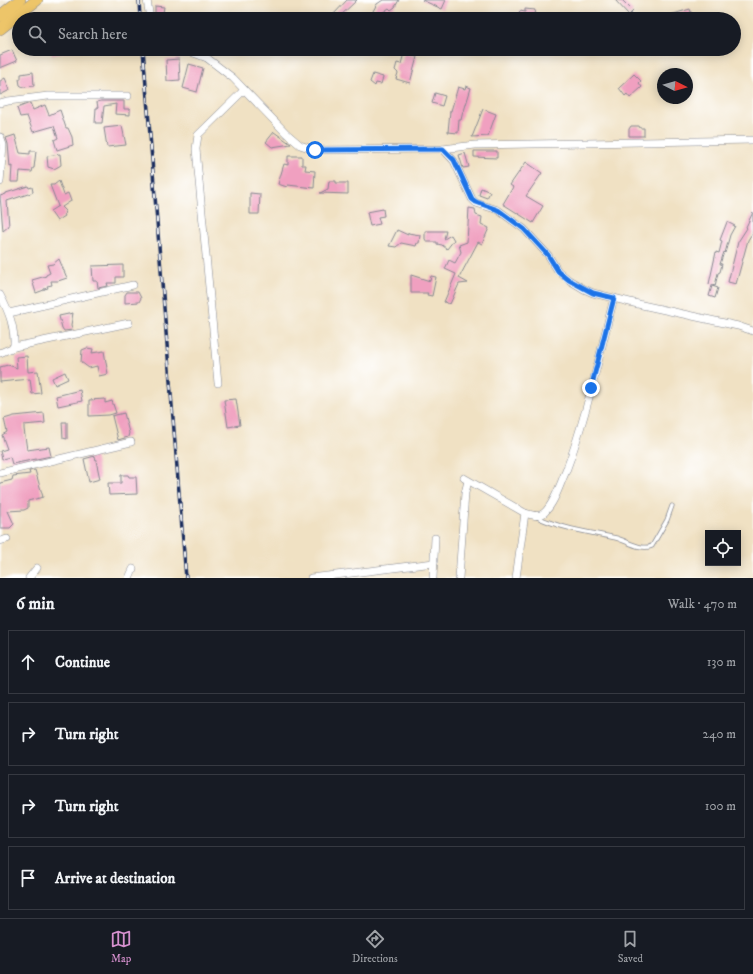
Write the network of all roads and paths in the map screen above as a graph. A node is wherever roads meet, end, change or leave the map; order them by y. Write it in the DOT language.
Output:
graph roads {
  1 [pos="20,0"];
  2 [pos="37,0"];
  3 [pos="147,0"];
  4 [pos="22,12"];
  5 [pos="149,12"];
  6 [pos="0,16"];
  7 [pos="12,20"];
  8 [pos="0,29"];
  9 [pos="202,56"];
  10 [pos="244,90"];
  11 [pos="128,96"];
  12 [pos="0,103"];
  13 [pos="0,137"];
  14 [pos="753,140"];
  15 [pos="443,149"];
  16 [pos="0,182"];
  17 [pos="133,285"];
  18 [pos="0,295"];
  19 [pos="614,298"];
  20 [pos="9,313"];
  21 [pos="130,323"];
  22 [pos="753,331"];
  23 [pos="14,347"];
  24 [pos="0,353"];
  25 [pos="218,383"];
  26 [pos="130,442"];
  27 [pos="0,473"];
  28 [pos="672,506"];
  29 [pos="525,514"];
  30 [pos="536,516"];
  31 [pos="435,538"];
  32 [pos="434,563"];
  33 [pos="37,568"];
  34 [pos="133,569"];
  35 [pos="29,578"];
  36 [pos="129,578"];
  37 [pos="312,578"];
  38 [pos="433,578"];
  39 [pos="459,578"];
  40 [pos="516,578"];
  1 -- 6 [label="main road"];
  2 -- 4 [label="main road"];
  3 -- 5 [label="street"];
  7 -- 8 [label="main road"];
  9 -- 10 [label="street"];
  10 -- 15 [label="street"];
  10 -- 25 [label="street"];
  11 -- 12 [label="street"];
  13 -- 16 [label="street"];
  14 -- 15 [label="street"];
  15 -- 19 [label="street"];
  17 -- 20 [label="street"];
  18 -- 20 [label="street"];
  19 -- 22 [label="street"];
  19 -- 30 [label="street"];
  20 -- 23 [label="street"];
  21 -- 23 [label="street"];
  23 -- 24 [label="street"];
  26 -- 27 [label="street"];
  28 -- 30 [label="lane"];
  29 -- 30 [label="street"];
  29 -- 39 [label="street"];
  29 -- 40 [label="street"];
  31 -- 32 [label="street"];
  32 -- 37 [label="street"];
  32 -- 38 [label="street"];
  33 -- 35 [label="street"];
  34 -- 36 [label="street"];
}
